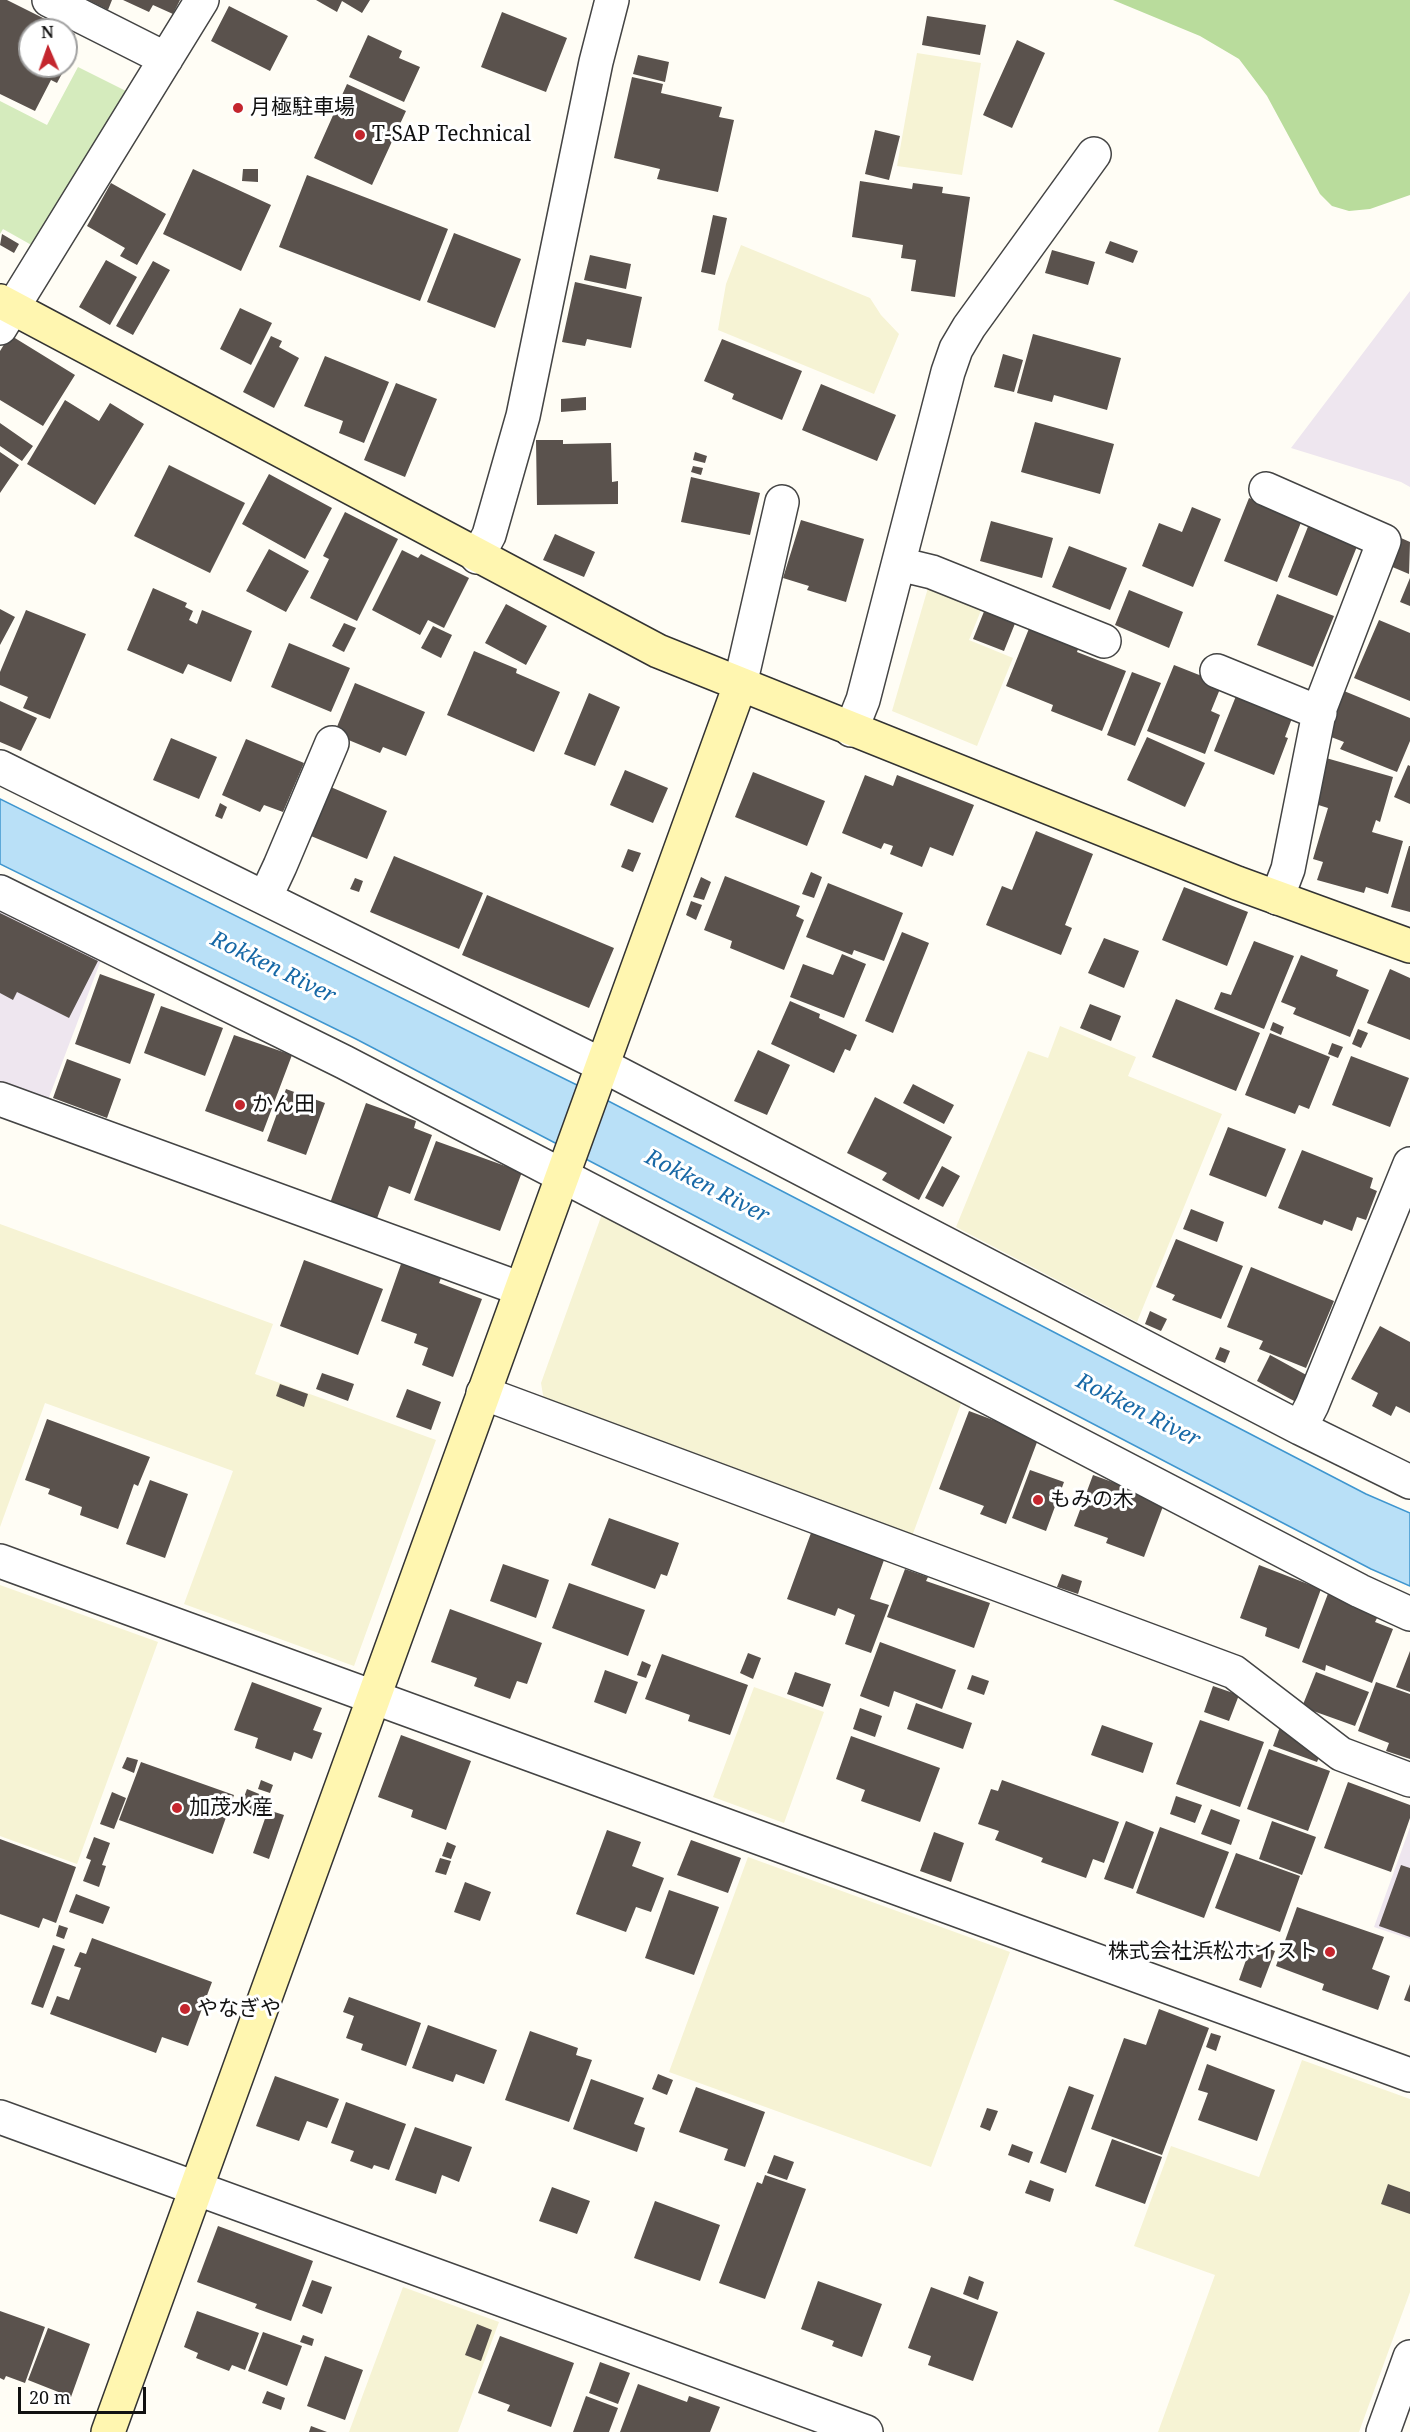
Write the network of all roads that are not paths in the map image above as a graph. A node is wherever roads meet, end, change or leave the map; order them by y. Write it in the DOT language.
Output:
graph roads {
  1 [pos="49,0"];
  2 [pos="202,0"];
  3 [pos="612,0"];
  4 [pos="166,59"];
  5 [pos="1094,154"];
  6 [pos="4,312"];
  7 [pos="1266,489"];
  8 [pos="782,502"];
  9 [pos="477,557"];
  10 [pos="899,564"];
  11 [pos="1104,641"];
  12 [pos="1217,672"];
  13 [pos="740,685"];
  14 [pos="1320,712"];
  15 [pos="851,730"];
  16 [pos="332,743"];
  17 [pos="0,767"];
  18 [pos="0,892"];
  19 [pos="265,898"];
  20 [pos="1277,898"];
  21 [pos="1410,945"];
  22 [pos="599,1073"];
  23 [pos="0,1099"];
  24 [pos="1410,1164"];
  25 [pos="564,1169"];
  26 [pos="521,1289"];
  27 [pos="483,1393"];
  28 [pos="1300,1428"];
  29 [pos="1410,1482"];
  30 [pos="0,1561"];
  31 [pos="1410,1614"];
  32 [pos="374,1697"];
  33 [pos="1410,1780"];
  34 [pos="1410,2075"];
  35 [pos="0,2117"];
  36 [pos="196,2188"];
  37 [pos="1410,2357"];
  38 [pos="108,2432"];
  39 [pos="866,2432"];
  40 [pos="1383,2432"];
  1 -- 4 [label="street"];
  2 -- 4 [label="street"];
  3 -- 9 [label="street"];
  4 -- 6 [label="street"];
  5 -- 10 [label="street"];
  6 -- 9 [label="street"];
  7 -- 14 [label="street"];
  8 -- 13 [label="street"];
  9 -- 13 [label="street"];
  10 -- 11 [label="street"];
  10 -- 15 [label="street"];
  12 -- 14 [label="street"];
  13 -- 15 [label="street"];
  13 -- 22 [label="street"];
  14 -- 20 [label="street"];
  15 -- 20 [label="street"];
  16 -- 19 [label="street"];
  17 -- 19 [label="street"];
  18 -- 25 [label="street"];
  19 -- 22 [label="street"];
  20 -- 21 [label="street"];
  22 -- 25 [label="street"];
  22 -- 28 [label="street"];
  23 -- 26 [label="street"];
  24 -- 28 [label="street"];
  25 -- 26 [label="street"];
  25 -- 31 [label="street"];
  26 -- 27 [label="street"];
  27 -- 32 [label="street"];
  27 -- 33 [label="street"];
  28 -- 29 [label="street"];
  30 -- 32 [label="street"];
  32 -- 34 [label="street"];
  32 -- 36 [label="street"];
  35 -- 36 [label="street"];
  36 -- 38 [label="street"];
  36 -- 39 [label="street"];
  37 -- 40 [label="street"];
}
